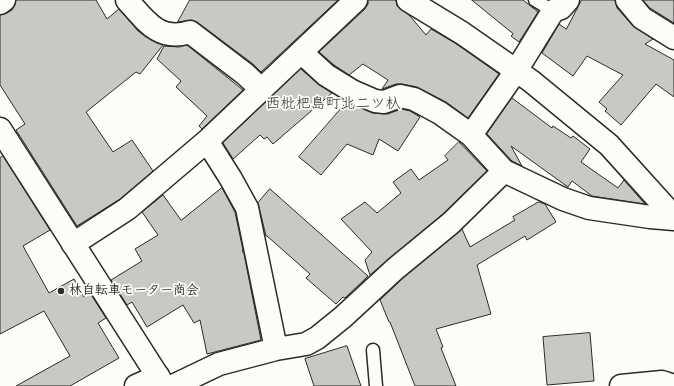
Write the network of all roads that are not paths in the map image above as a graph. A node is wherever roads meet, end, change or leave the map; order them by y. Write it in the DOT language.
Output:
graph roads {
  1 [pos="4,0"];
  2 [pos="127,0"];
  3 [pos="356,0"];
  4 [pos="408,0"];
  5 [pos="535,0"];
  6 [pos="627,0"];
  7 [pos="0,3"];
  8 [pos="560,6"];
  9 [pos="674,38"];
  10 [pos="302,53"];
  11 [pos="516,71"];
  12 [pos="262,90"];
  13 [pos="0,129"];
  14 [pos="471,135"];
  15 [pos="207,141"];
  16 [pos="504,171"];
  17 [pos="674,218"];
  18 [pos="73,244"];
  19 [pos="276,349"];
  20 [pos="373,350"];
  21 [pos="165,383"];
  22 [pos="672,384"];
  23 [pos="136,386"];
  24 [pos="376,386"];
  25 [pos="621,386"];
  1 -- 7 [label="street"];
  2 -- 12 [label="street"];
  3 -- 10 [label="street"];
  4 -- 11 [label="street"];
  5 -- 8 [label="lane"];
  6 -- 9 [label="street"];
  8 -- 11 [label="street"];
  10 -- 12 [label="street"];
  10 -- 14 [label="street"];
  11 -- 14 [label="street"];
  11 -- 17 [label="street"];
  12 -- 15 [label="street"];
  13 -- 18 [label="street"];
  14 -- 16 [label="street"];
  15 -- 18 [label="street"];
  15 -- 19 [label="street"];
  16 -- 17 [label="street"];
  16 -- 19 [label="street"];
  18 -- 21 [label="street"];
  19 -- 21 [label="street"];
  20 -- 24 [label="lane"];
  21 -- 23 [label="street"];
  22 -- 25 [label="street"];
}
